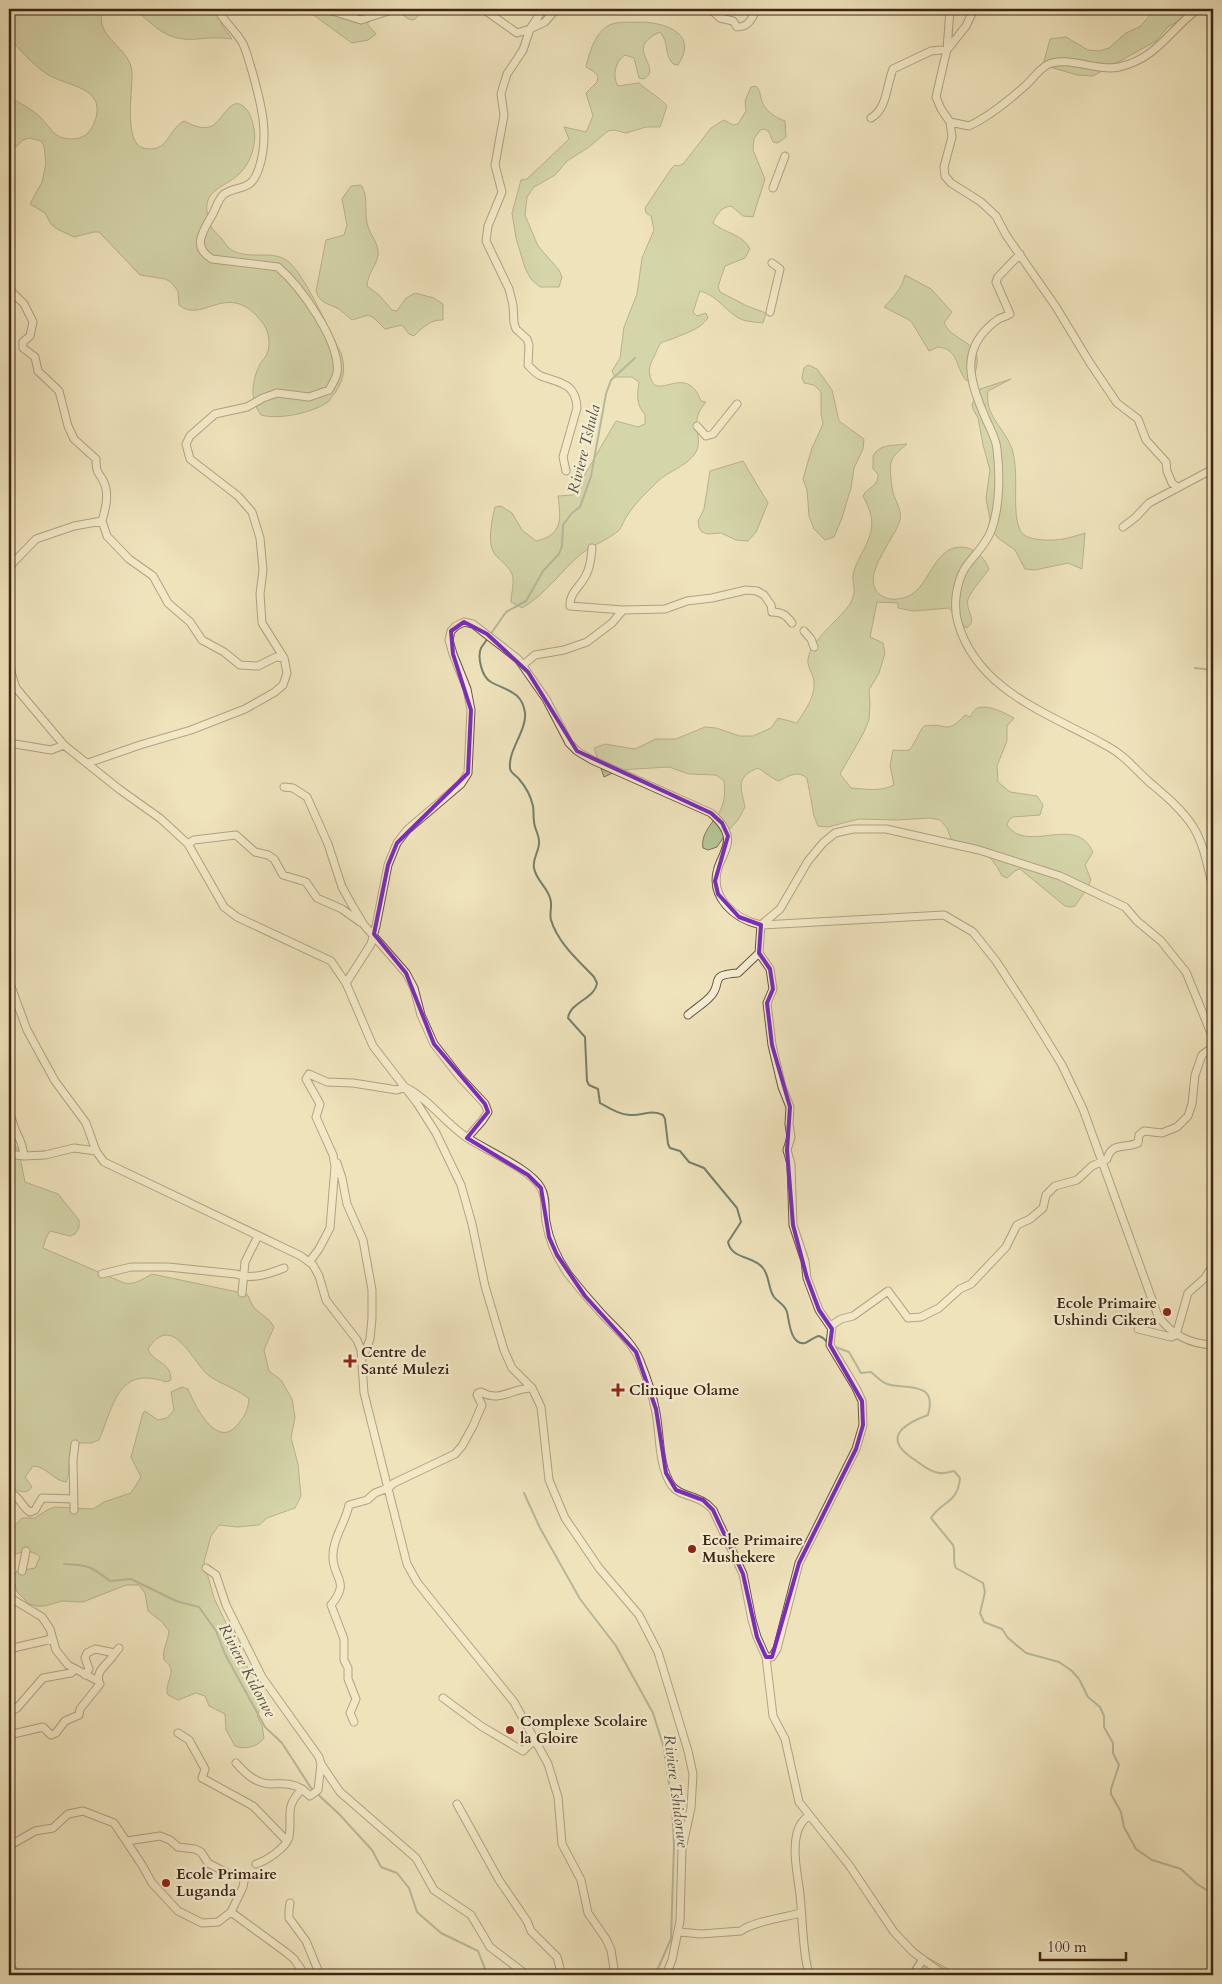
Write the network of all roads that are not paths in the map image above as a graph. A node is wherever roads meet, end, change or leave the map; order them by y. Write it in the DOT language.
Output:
graph roads {
  1 [pos="221,9"];
  2 [pos="326,9"];
  3 [pos="394,9"];
  4 [pos="483,9"];
  5 [pos="543,9"];
  6 [pos="556,9"];
  7 [pos="710,9"];
  8 [pos="757,9"];
  9 [pos="950,9"];
  10 [pos="974,9"];
  11 [pos="1198,9"];
  12 [pos="530,29"];
  13 [pos="944,50"];
  14 [pos="871,118"];
  15 [pos="950,122"];
  16 [pos="785,156"];
  17 [pos="773,188"];
  18 [pos="1020,254"];
  19 [pos="772,263"];
  20 [pos="9,289"];
  21 [pos="770,312"];
  22 [pos="736,404"];
  23 [pos="697,426"];
  24 [pos="1213,469"];
  25 [pos="566,471"];
  26 [pos="1177,487"];
  27 [pos="102,522"];
  28 [pos="1123,527"];
  29 [pos="592,548"];
  30 [pos="9,567"];
  31 [pos="623,610"];
  32 [pos="792,623"];
  33 [pos="804,631"];
  34 [pos="9,641"];
  35 [pos="814,646"];
  36 [pos="284,658"];
  37 [pos="523,665"];
  38 [pos="9,743"];
  39 [pos="64,746"];
  40 [pos="88,763"];
  41 [pos="284,787"];
  42 [pos="188,844"];
  43 [pos="1213,889"];
  44 [pos="364,925"];
  45 [pos="761,925"];
  46 [pos="374,934"];
  47 [pos="759,953"];
  48 [pos="9,981"];
  49 [pos="346,983"];
  50 [pos="688,1015"];
  51 [pos="1213,1038"];
  52 [pos="1213,1047"];
  53 [pos="405,1087"];
  54 [pos="9,1114"];
  55 [pos="467,1138"];
  56 [pos="96,1150"];
  57 [pos="9,1154"];
  58 [pos="333,1155"];
  59 [pos="24,1156"];
  60 [pos="1101,1161"];
  61 [pos="258,1236"];
  62 [pos="310,1261"];
  63 [pos="1213,1265"];
  64 [pos="284,1268"];
  65 [pos="102,1274"];
  66 [pos="243,1277"];
  67 [pos="242,1293"];
  68 [pos="1138,1329"];
  69 [pos="832,1330"];
  70 [pos="1176,1335"];
  71 [pos="1213,1346"];
  72 [pos="362,1360"];
  73 [pos="532,1388"];
  74 [pos="75,1444"];
  75 [pos="388,1488"];
  76 [pos="9,1496"];
  77 [pos="74,1499"];
  78 [pos="74,1510"];
  79 [pos="26,1552"];
  80 [pos="206,1568"];
  81 [pos="22,1571"];
  82 [pos="9,1597"];
  83 [pos="52,1639"];
  84 [pos="9,1649"];
  85 [pos="766,1657"];
  86 [pos="75,1669"];
  87 [pos="85,1675"];
  88 [pos="98,1681"];
  89 [pos="443,1698"];
  90 [pos="9,1713"];
  91 [pos="354,1722"];
  92 [pos="178,1733"];
  93 [pos="9,1735"];
  94 [pos="535,1739"];
  95 [pos="236,1763"];
  96 [pos="321,1764"];
  97 [pos="302,1790"];
  98 [pos="456,1804"];
  99 [pos="809,1815"];
  100 [pos="127,1841"];
  101 [pos="287,1841"];
  102 [pos="9,1846"];
  103 [pos="256,1864"];
  104 [pos="290,1904"];
  105 [pos="231,1912"];
  106 [pos="801,1913"];
  107 [pos="678,1932"];
  108 [pos="923,1959"];
  109 [pos="9,1966"];
  110 [pos="18,1975"];
  111 [pos="305,1975"];
  112 [pos="320,1975"];
  113 [pos="527,1975"];
  114 [pos="564,1975"];
  115 [pos="615,1975"];
  116 [pos="666,1975"];
  117 [pos="809,1975"];
  118 [pos="913,1975"];
  119 [pos="944,1975"];
  1 -- 36 [label="street"];
  2 -- 3 [label="street"];
  4 -- 12 [label="street"];
  5 -- 12 [label="street"];
  6 -- 12 [label="street"];
  7 -- 8 [label="street"];
  9 -- 13 [label="street"];
  10 -- 13 [label="street"];
  11 -- 15 [label="street"];
  12 -- 25 [label="street"];
  13 -- 14 [label="street"];
  13 -- 15 [label="street"];
  15 -- 18 [label="street"];
  16 -- 17 [label="street"];
  18 -- 26 [label="street"];
  18 -- 43 [label="street"];
  19 -- 21 [label="street"];
  20 -- 27 [label="street"];
  22 -- 23 [label="street"];
  24 -- 26 [label="street"];
  26 -- 28 [label="street"];
  27 -- 30 [label="street"];
  27 -- 36 [label="street"];
  29 -- 31 [label="street"];
  31 -- 32 [label="street"];
  31 -- 37 [label="street"];
  33 -- 35 [label="street"];
  34 -- 39 [label="street"];
  36 -- 40 [label="street"];
  37 -- 45 [label="street"];
  37 -- 46 [label="street"];
  38 -- 39 [label="street"];
  39 -- 40 [label="street"];
  40 -- 42 [label="street"];
  41 -- 44 [label="street"];
  42 -- 44 [label="street"];
  42 -- 49 [label="street"];
  44 -- 46 [label="street"];
  45 -- 47 [label="street"];
  45 -- 51 [label="street"];
  45 -- 60 [label="street"];
  46 -- 49 [label="street"];
  46 -- 55 [label="street"];
  47 -- 50 [label="street"];
  47 -- 69 [label="street"];
  48 -- 56 [label="street"];
  49 -- 53 [label="street"];
  52 -- 60 [label="street"];
  53 -- 55 [label="street"];
  53 -- 58 [label="street"];
  53 -- 73 [label="street"];
  54 -- 59 [label="street"];
  55 -- 85 [label="street"];
  56 -- 59 [label="street"];
  56 -- 61 [label="street"];
  57 -- 59 [label="street"];
  58 -- 62 [label="street"];
  58 -- 72 [label="street"];
  60 -- 69 [label="street"];
  60 -- 70 [label="street"];
  61 -- 62 [label="street"];
  61 -- 66 [label="street"];
  62 -- 72 [label="street"];
  63 -- 70 [label="street"];
  64 -- 66 [label="street"];
  65 -- 66 [label="street"];
  66 -- 67 [label="street"];
  68 -- 70 [label="street"];
  69 -- 85 [label="street"];
  70 -- 71 [label="street"];
  72 -- 75 [label="street"];
  73 -- 75 [label="street"];
  73 -- 107 [label="street"];
  74 -- 77 [label="street"];
  75 -- 91 [label="street"];
  75 -- 94 [label="street"];
  76 -- 77 [label="street"];
  77 -- 78 [label="street"];
  79 -- 81 [label="street"];
  80 -- 96 [label="street"];
  82 -- 83 [label="street"];
  83 -- 84 [label="street"];
  83 -- 86 [label="street"];
  85 -- 99 [label="street"];
  86 -- 87 [label="street"];
  86 -- 90 [label="street"];
  87 -- 88 [label="street"];
  87 -- 88 [label="street"];
  88 -- 93 [label="street"];
  89 -- 94 [label="street"];
  92 -- 101 [label="street"];
  94 -- 115 [label="street"];
  95 -- 97 [label="street"];
  96 -- 97 [label="street"];
  96 -- 113 [label="street"];
  97 -- 101 [label="street"];
  98 -- 114 [label="street"];
  99 -- 106 [label="street"];
  99 -- 108 [label="street"];
  100 -- 102 [label="street"];
  100 -- 105 [label="street"];
  100 -- 105 [label="street"];
  101 -- 103 [label="street"];
  104 -- 112 [label="street"];
  105 -- 111 [label="street"];
  106 -- 107 [label="street"];
  106 -- 117 [label="street"];
  107 -- 116 [label="street"];
  108 -- 118 [label="street"];
  108 -- 119 [label="street"];
  109 -- 110 [label="street"];
}
